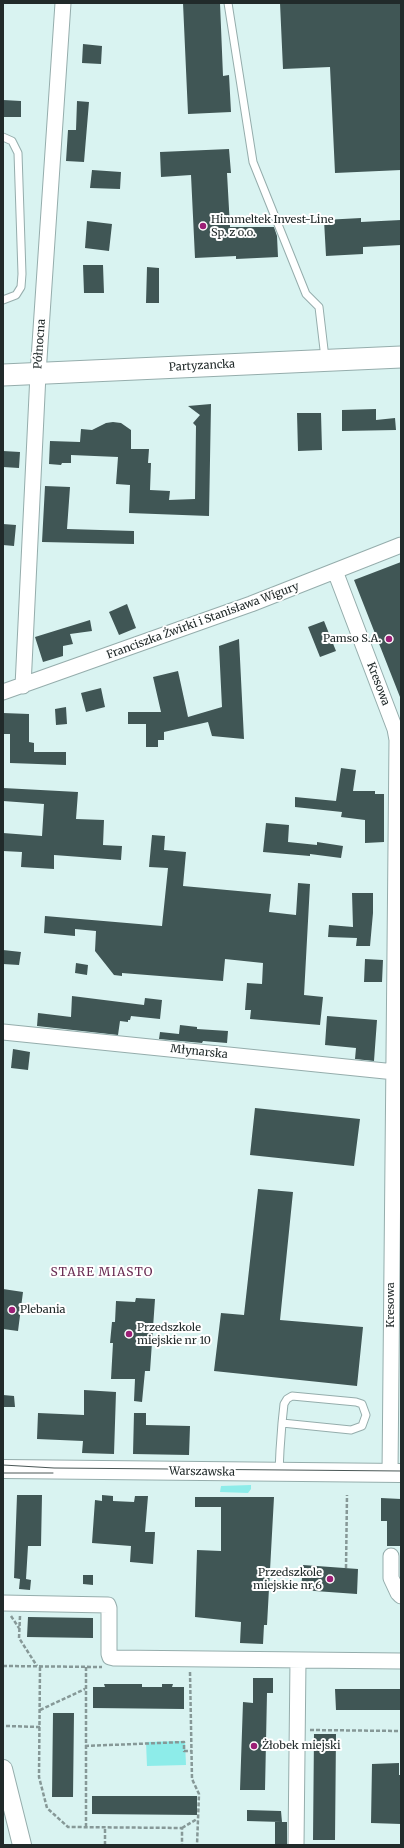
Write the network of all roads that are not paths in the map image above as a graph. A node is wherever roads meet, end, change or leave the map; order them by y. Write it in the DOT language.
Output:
graph roads {
  1 [pos="62,3"];
  2 [pos="228,3"];
  3 [pos="3,137"];
  4 [pos="3,300"];
  5 [pos="401,357"];
  6 [pos="325,360"];
  7 [pos="38,374"];
  8 [pos="3,375"];
  9 [pos="401,546"];
  10 [pos="335,572"];
  11 [pos="23,686"];
  12 [pos="3,692"];
  13 [pos="3,1032"];
  14 [pos="395,1072"];
  15 [pos="396,1224"];
  16 [pos="282,1424"];
  17 [pos="3,1469"];
  18 [pos="279,1472"];
  19 [pos="396,1473"];
  20 [pos="391,1556"];
  21 [pos="401,1596"];
  22 [pos="5,1606"];
  23 [pos="298,1660"];
  24 [pos="401,1661"];
  25 [pos="3,1769"];
  26 [pos="22,1845"];
  27 [pos="296,1845"];
  1 -- 7 [label="street, Północna"];
  2 -- 6 [label="lane"];
  3 -- 4 [label="lane"];
  5 -- 6 [label="main road, Partyzancka"];
  6 -- 7 [label="main road, Partyzancka"];
  7 -- 8 [label="main road, Partyzancka"];
  7 -- 11 [label="street, Północna"];
  9 -- 10 [label="street, Franciszka Żwirki i Stanisława Wigury"];
  10 -- 11 [label="street, Franciszka Żwirki i Stanisława Wigury"];
  10 -- 14 [label="street, Kresowa"];
  11 -- 12 [label="street, Franciszka Żwirki i Stanisława Wigury"];
  13 -- 14 [label="street, Młynarska"];
  14 -- 15 [label="street, Kresowa"];
  15 -- 19 [label="street, Kresowa"];
  16 -- 16 [label="lane"];
  16 -- 18 [label="lane"];
  17 -- 18 [label="street, Warszawska"];
  18 -- 19 [label="street, Warszawska"];
  20 -- 21 [label="street"];
  22 -- 23 [label="street"];
  23 -- 24 [label="street"];
  23 -- 27 [label="street"];
  25 -- 26 [label="street"];
}
